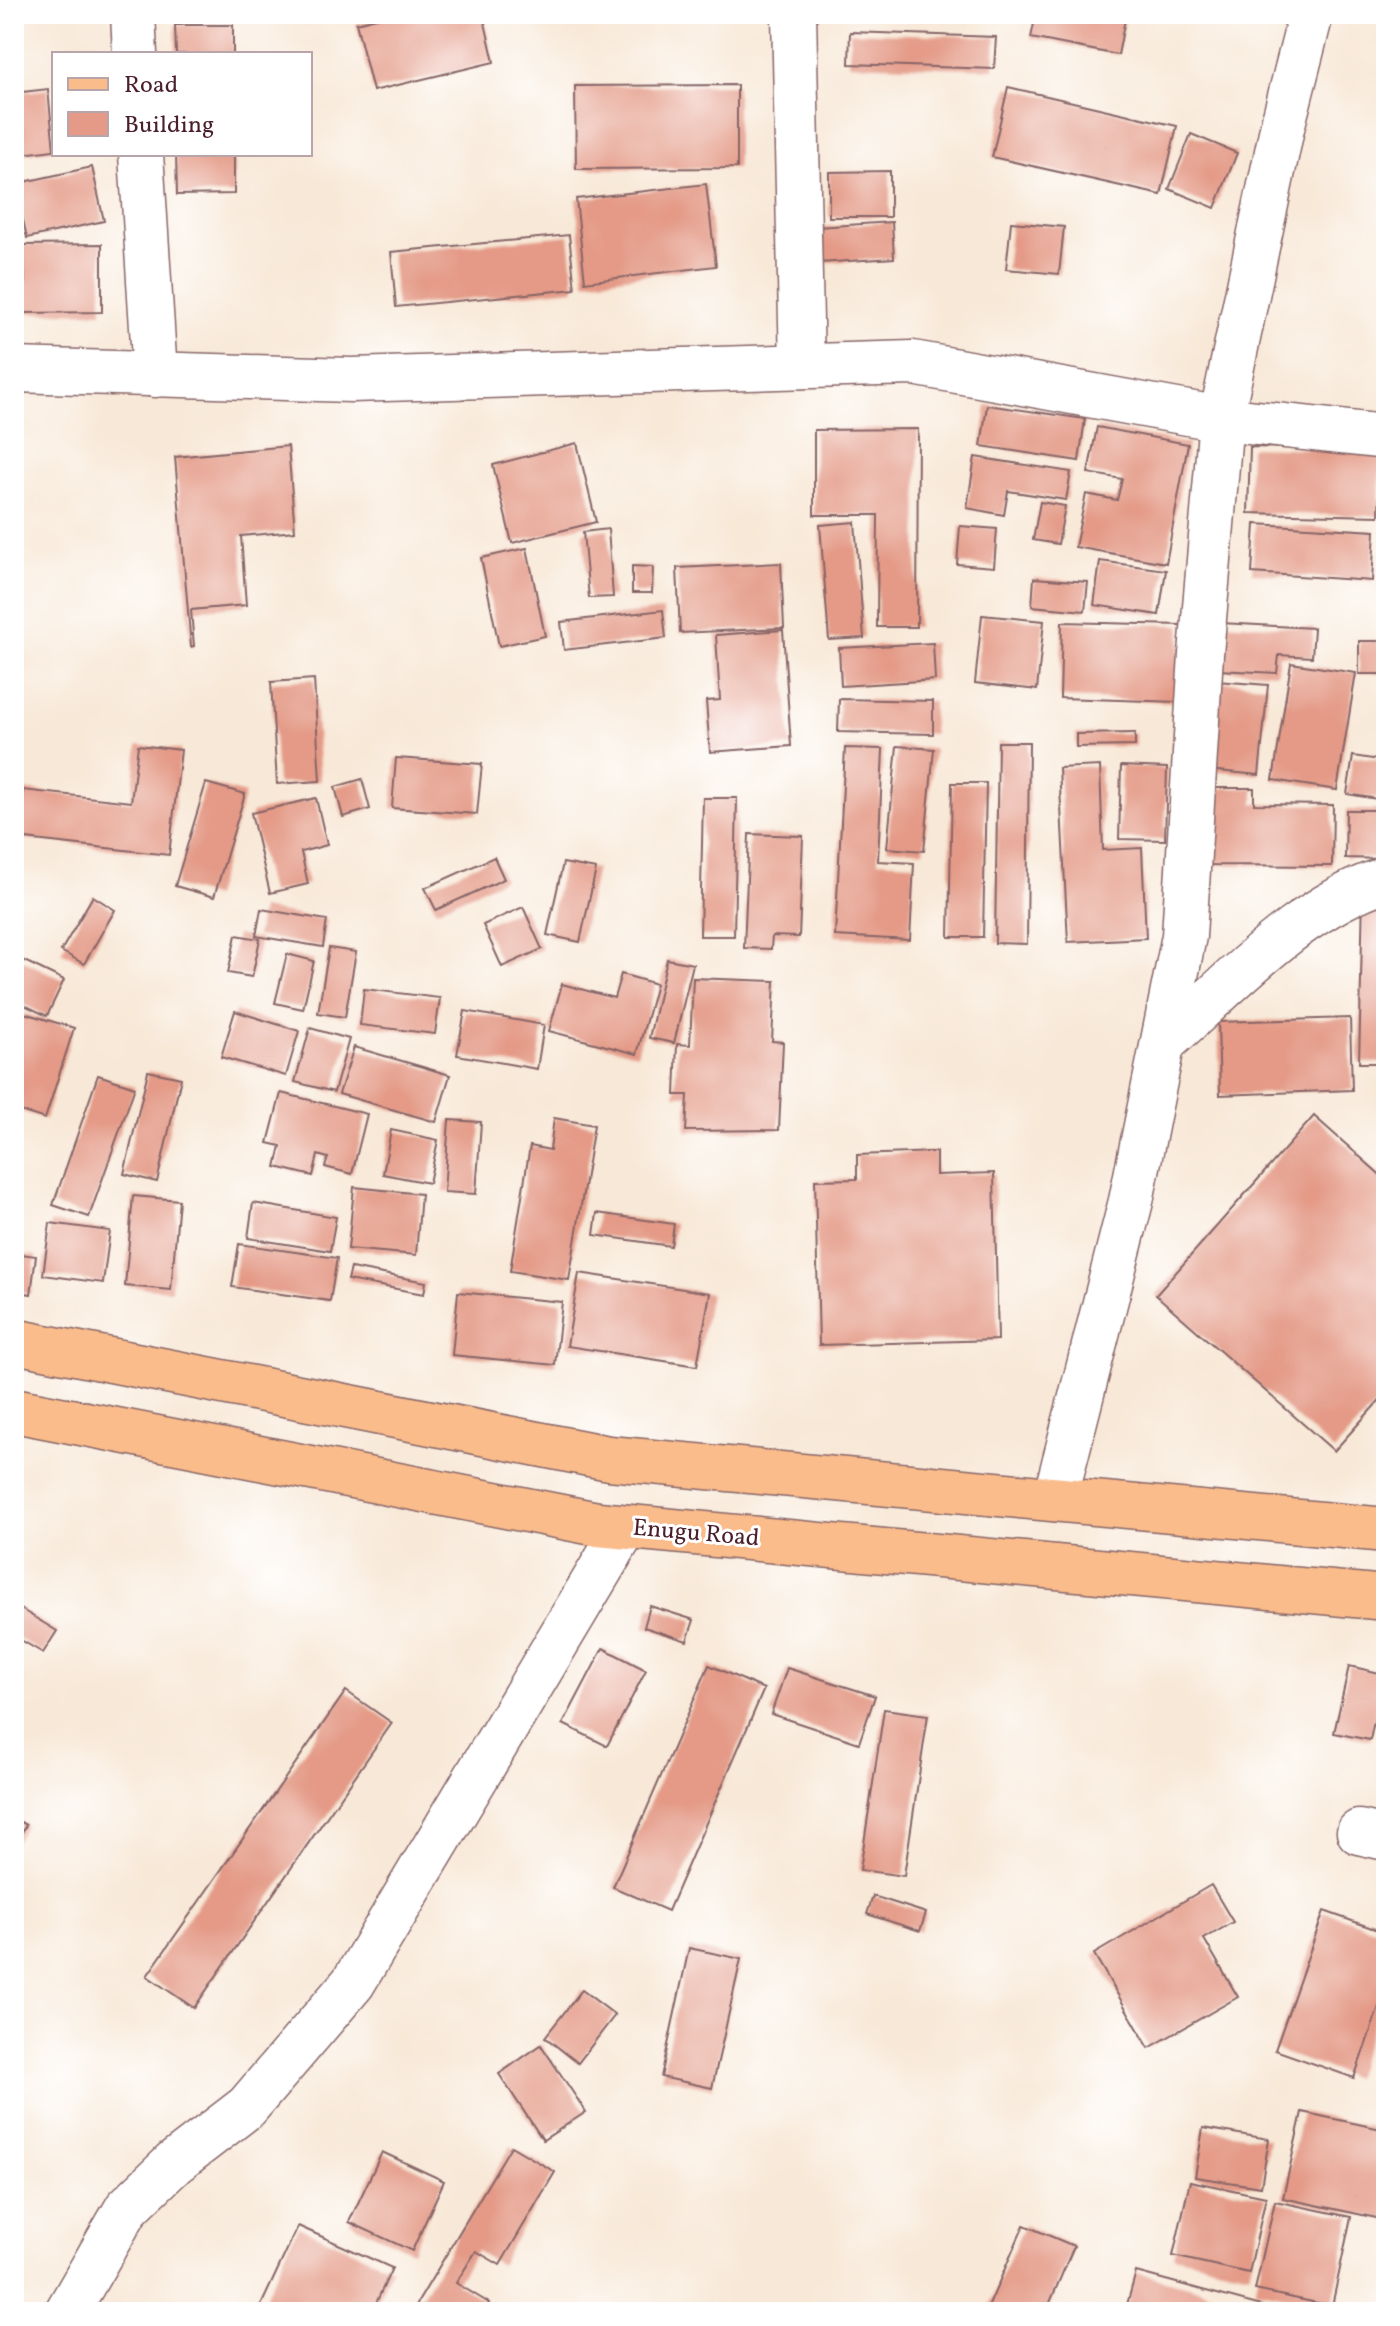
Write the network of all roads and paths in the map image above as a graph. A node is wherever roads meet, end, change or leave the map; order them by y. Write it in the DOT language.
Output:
graph roads {
  1 [pos="133,14"];
  2 [pos="794,14"];
  3 [pos="1311,14"];
  4 [pos="135,52"];
  5 [pos="141,156"];
  6 [pos="802,366"];
  7 [pos="14,370"];
  8 [pos="155,375"];
  9 [pos="1221,419"];
  10 [pos="1386,437"];
  11 [pos="1386,879"];
  12 [pos="1163,1043"];
  13 [pos="14,1341"];
  14 [pos="14,1410"];
  15 [pos="1055,1499"];
  16 [pos="626,1527"];
  17 [pos="1386,1530"];
  18 [pos="1386,1598"];
  19 [pos="67,2312"];
  1 -- 4 [label="street"];
  2 -- 6 [label="street"];
  3 -- 9 [label="street"];
  5 -- 8 [label="street"];
  6 -- 8 [label="street"];
  6 -- 9 [label="street"];
  7 -- 8 [label="street"];
  9 -- 10 [label="street"];
  9 -- 12 [label="street"];
  11 -- 12 [label="street"];
  12 -- 15 [label="street"];
  13 -- 15 [label="main road"];
  14 -- 16 [label="main road, Enugu Road"];
  15 -- 17 [label="main road"];
  16 -- 18 [label="main road, Enugu Road"];
  16 -- 19 [label="street"];
}
